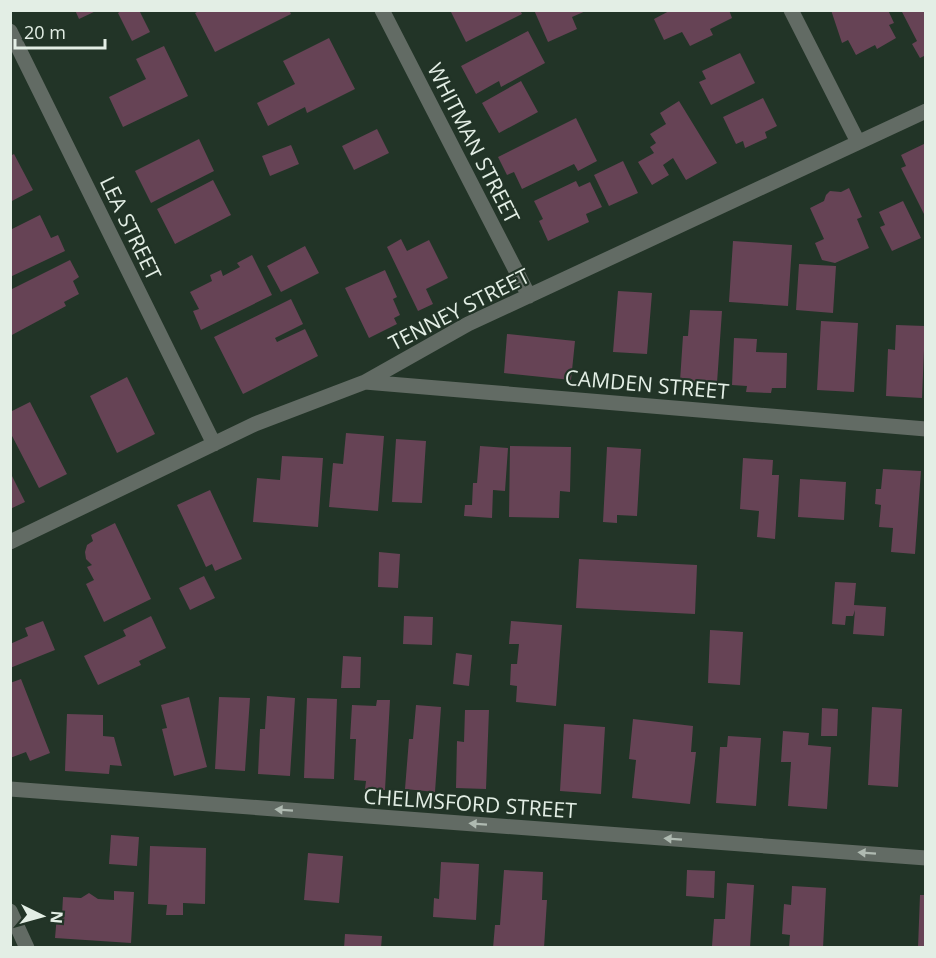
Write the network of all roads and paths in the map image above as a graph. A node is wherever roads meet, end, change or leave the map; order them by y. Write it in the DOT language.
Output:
graph roads {
  1 [pos="382,10"];
  2 [pos="791,10"];
  3 [pos="10,31"];
  4 [pos="926,111"];
  5 [pos="858,142"];
  6 [pos="529,296"];
  7 [pos="365,382"];
  8 [pos="926,429"];
  9 [pos="214,444"];
  10 [pos="10,542"];
  11 [pos="10,789"];
  12 [pos="926,858"];
  13 [pos="10,911"];
  14 [pos="27,948"];
  1 -- 6 [label="street, WHITMAN STREET"];
  2 -- 5 [label="street"];
  3 -- 9 [label="street, LEA STREET"];
  4 -- 5 [label="street, TENNEY STREET"];
  5 -- 6 [label="street, TENNEY STREET"];
  6 -- 7 [label="street, TENNEY STREET"];
  7 -- 8 [label="street, CAMDEN STREET"];
  7 -- 9 [label="street, TENNEY STREET"];
  9 -- 10 [label="street, TENNEY STREET"];
  12 -- 11 [label="street, CHELMSFORD STREET, one-way"];
  13 -- 14 [label="street"];
}
